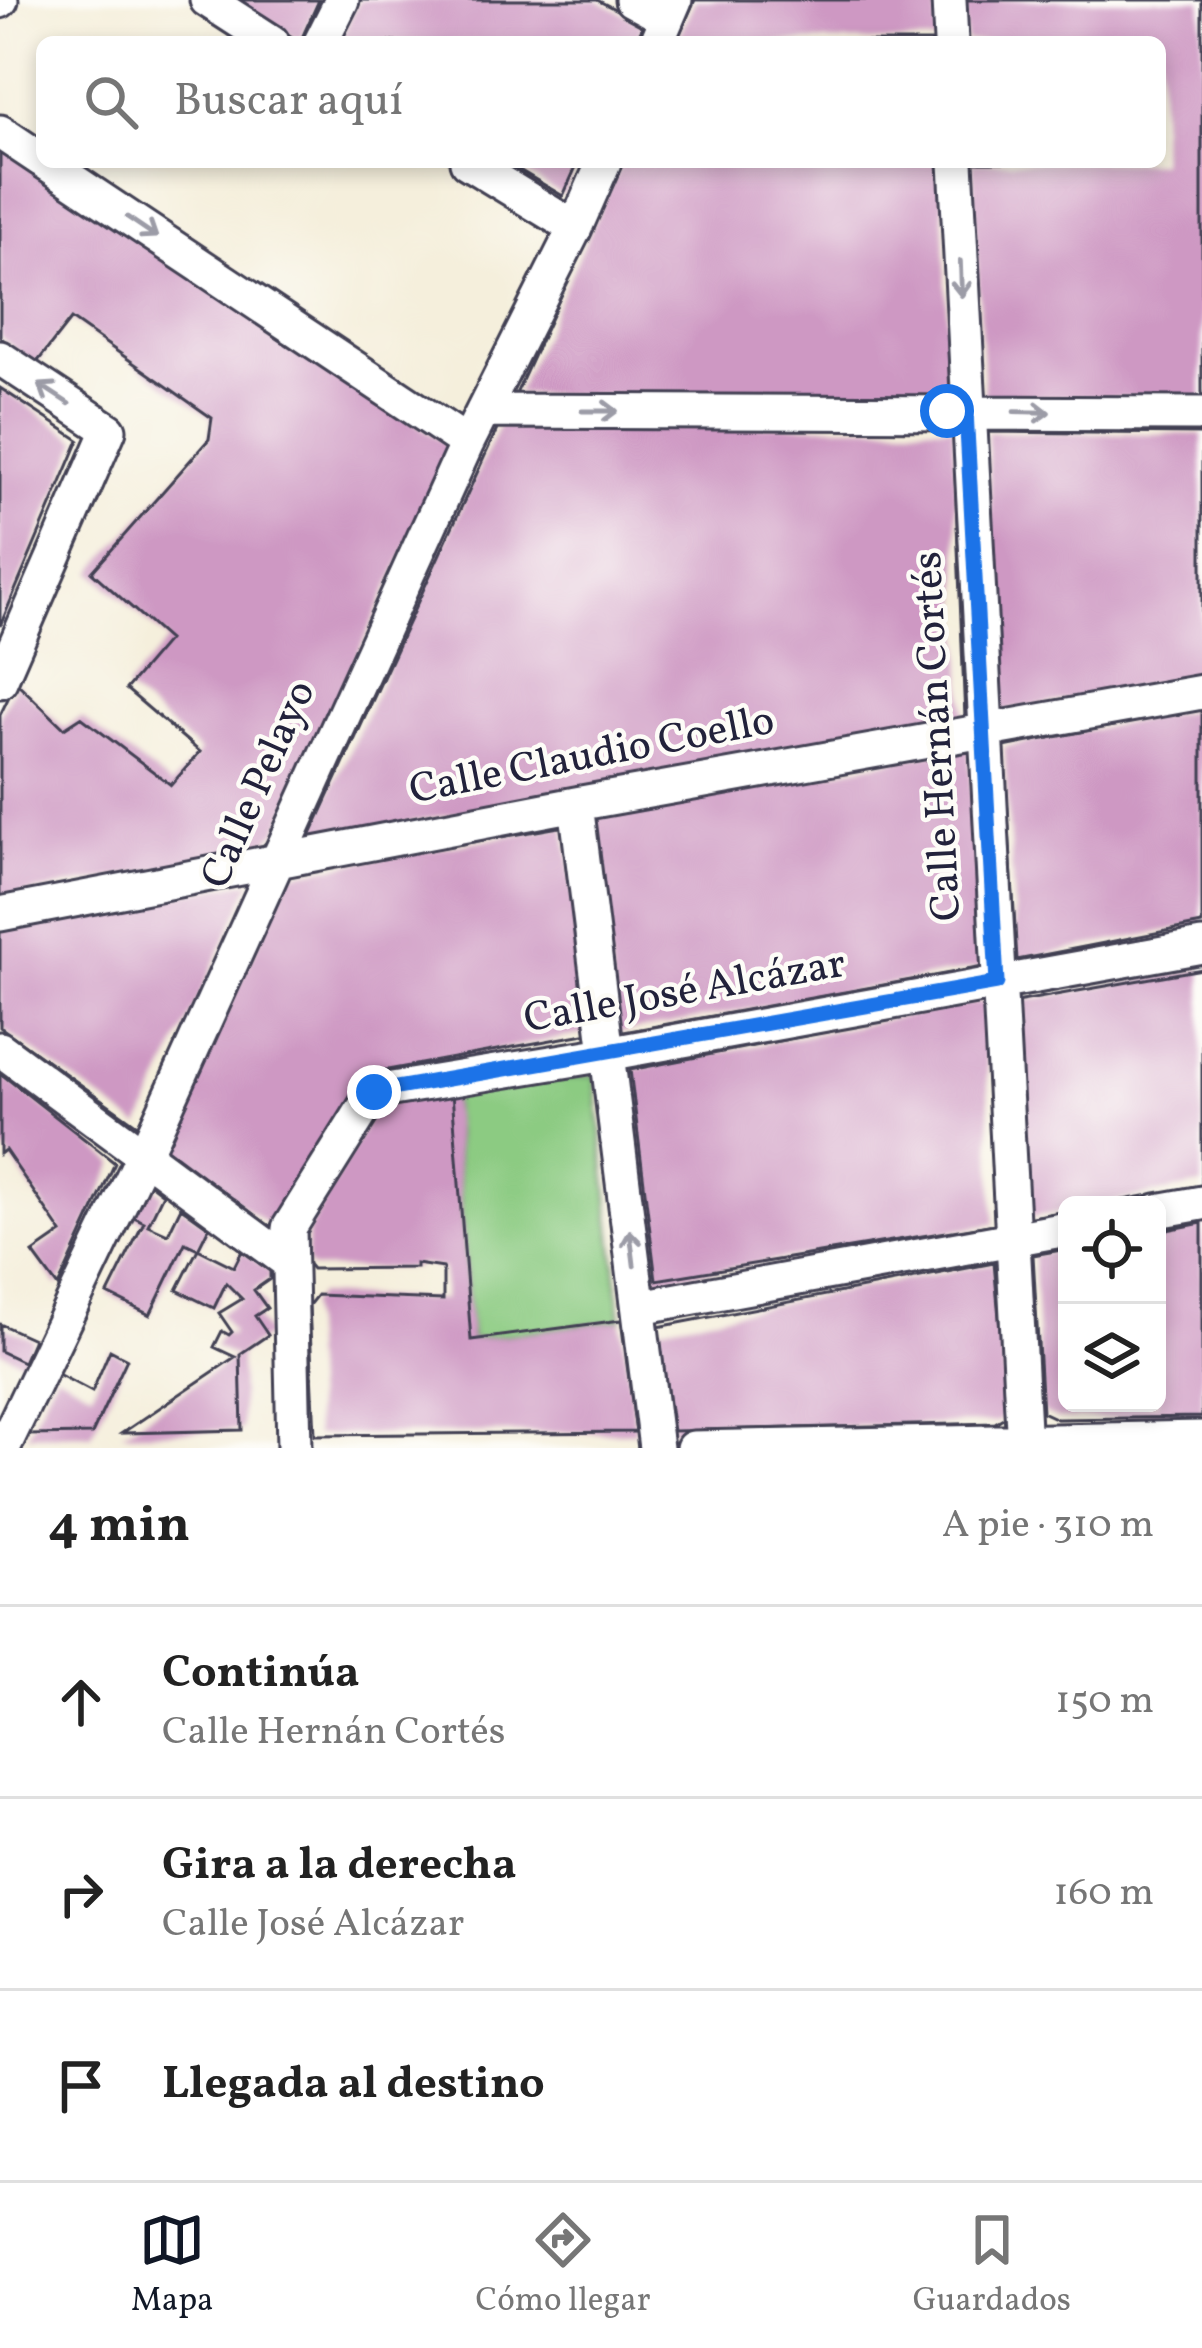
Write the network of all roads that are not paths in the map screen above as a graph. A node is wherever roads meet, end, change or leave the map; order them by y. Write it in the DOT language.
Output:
graph roads {
  1 [pos="206,0"];
  2 [pos="342,0"];
  3 [pos="632,0"];
  4 [pos="949,0"];
  5 [pos="666,20"];
  6 [pos="263,36"];
  7 [pos="324,36"];
  8 [pos="951,36"];
  9 [pos="0,132"];
  10 [pos="36,156"];
  11 [pos="54,168"];
  12 [pos="476,168"];
  13 [pos="601,168"];
  14 [pos="956,168"];
  15 [pos="575,228"];
  16 [pos="0,358"];
  17 [pos="483,411"];
  18 [pos="966,411"];
  19 [pos="1202,414"];
  20 [pos="466,443"];
  21 [pos="0,681"];
  22 [pos="1202,692"];
  23 [pos="985,731"];
  24 [pos="576,804"];
  25 [pos="274,862"];
  26 [pos="0,914"];
  27 [pos="1202,946"];
  28 [pos="997,983"];
  29 [pos="0,1049"];
  30 [pos="606,1054"];
  31 [pos="142,1154"];
  32 [pos="1202,1203"];
  33 [pos="1166,1209"];
  34 [pos="1058,1231"];
  35 [pos="1012,1240"];
  36 [pos="288,1262"];
  37 [pos="640,1306"];
  38 [pos="1202,1438"];
  39 [pos="1024,1445"];
  40 [pos="2,1448"];
  41 [pos="294,1448"];
  42 [pos="656,1448"];
  43 [pos="693,1448"];
  1 -- 6 [label="street"];
  2 -- 7 [label="street"];
  3 -- 5 [label="street"];
  4 -- 8 [label="street"];
  9 -- 10 [label="street"];
  11 -- 20 [label="street, one-way"];
  12 -- 15 [label="street"];
  13 -- 15 [label="street, Calle Pelayo"];
  14 -- 18 [label="street, Calle Hernán Cortés, one-way"];
  15 -- 17 [label="street, Calle Pelayo"];
  21 -- 16 [label="street, one-way"];
  17 -- 18 [label="street, one-way"];
  17 -- 20 [label="street, Calle Pelayo"];
  18 -- 19 [label="street, one-way"];
  18 -- 23 [label="street, Calle Hernán Cortés"];
  20 -- 25 [label="street, Calle Pelayo"];
  22 -- 23 [label="street, Calle Claudio Coello"];
  23 -- 24 [label="street, Calle Claudio Coello"];
  23 -- 28 [label="street, Calle Hernán Cortés"];
  24 -- 25 [label="street, Calle Claudio Coello"];
  24 -- 30 [label="street"];
  25 -- 26 [label="street, Calle Claudio Coello"];
  25 -- 31 [label="street, Calle Pelayo"];
  27 -- 28 [label="street, Calle José Alcázar"];
  28 -- 30 [label="street, Calle José Alcázar"];
  28 -- 35 [label="street, Calle Hernán Cortés"];
  29 -- 31 [label="street"];
  30 -- 36 [label="street, Calle José Alcázar"];
  37 -- 30 [label="street, one-way"];
  31 -- 36 [label="street"];
  31 -- 40 [label="street, Calle Pelayo"];
  32 -- 33 [label="street"];
  34 -- 35 [label="street"];
  35 -- 37 [label="street"];
  35 -- 39 [label="street, Calle Hernán Cortés"];
  36 -- 41 [label="street, Calle José Alcázar"];
  37 -- 42 [label="street"];
  38 -- 39 [label="street"];
  39 -- 43 [label="street"];
}
